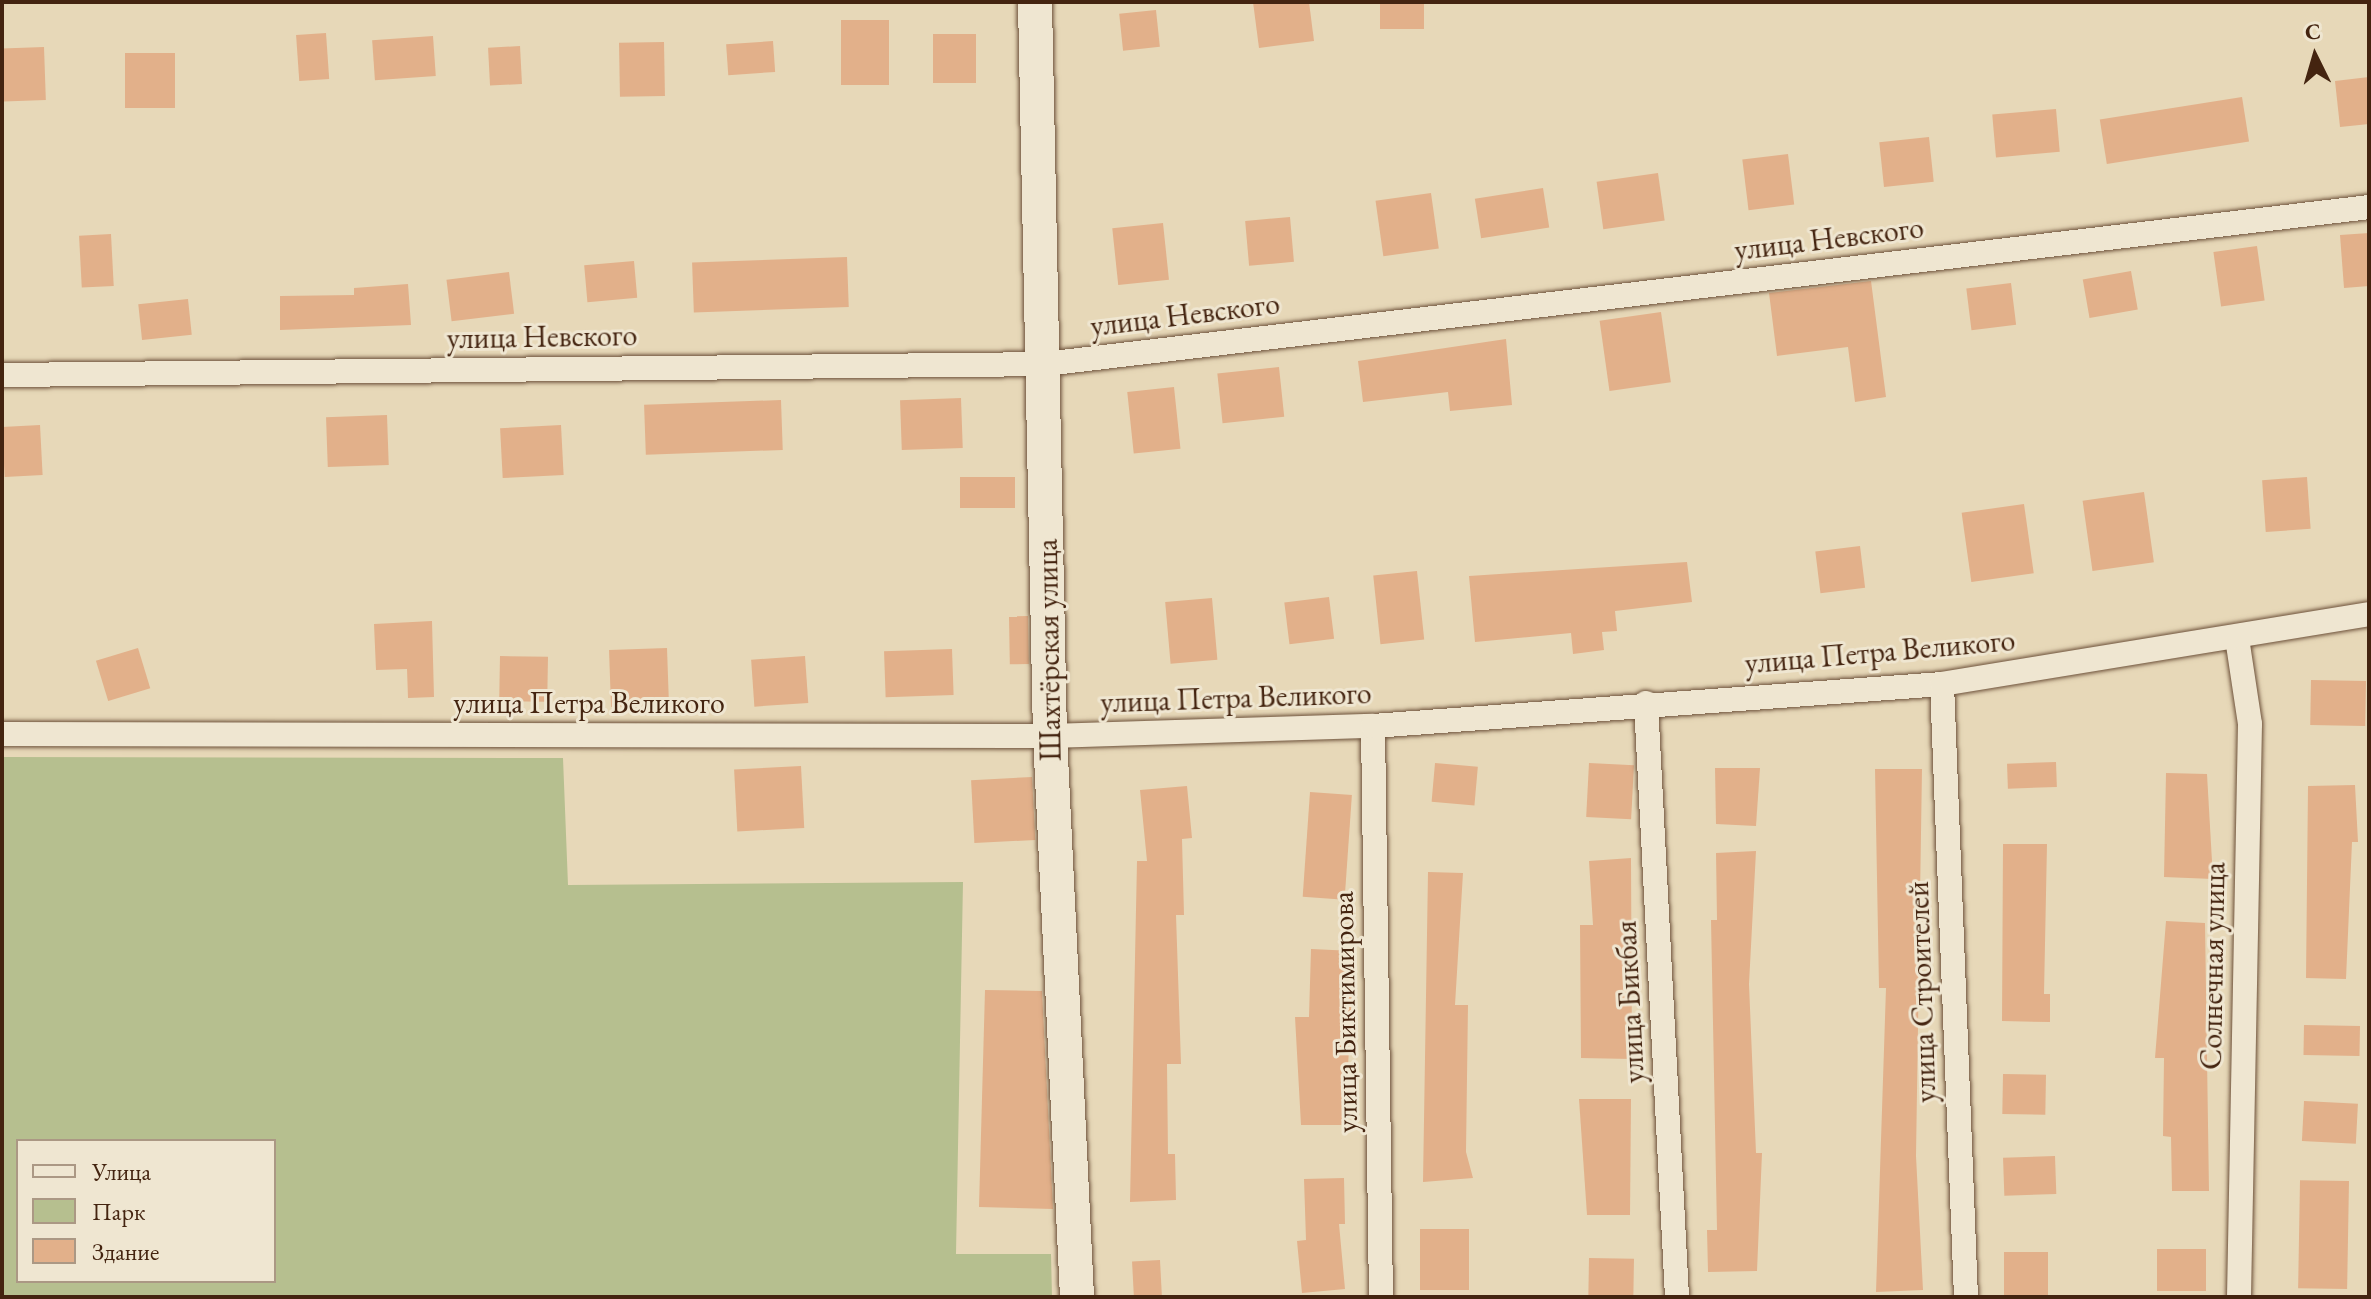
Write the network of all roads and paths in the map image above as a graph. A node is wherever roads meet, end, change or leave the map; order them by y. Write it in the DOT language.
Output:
graph roads {
  1 [pos="1035,2"];
  2 [pos="2369,207"];
  3 [pos="1045,364"];
  4 [pos="2,375"];
  5 [pos="2369,614"];
  6 [pos="2237,638"];
  7 [pos="1942,684"];
  8 [pos="1646,703"];
  9 [pos="1373,726"];
  10 [pos="2,734"];
  11 [pos="1050,736"];
  12 [pos="1077,1297"];
  13 [pos="1381,1297"];
  14 [pos="1677,1297"];
  15 [pos="1966,1297"];
  16 [pos="2239,1297"];
  1 -- 3 [label="street, Шахтёрская улица"];
  2 -- 3 [label="street, улица Невского"];
  3 -- 4 [label="street, улица Невского"];
  3 -- 11 [label="street, Шахтёрская улица"];
  5 -- 6 [label="street, улица Петра Великого"];
  6 -- 7 [label="street, улица Петра Великого"];
  6 -- 16 [label="street, Солнечная улица"];
  7 -- 8 [label="street, улица Петра Великого"];
  7 -- 15 [label="street, улица Строителей"];
  8 -- 9 [label="street, улица Петра Великого"];
  8 -- 14 [label="street, улица Бикбая"];
  9 -- 11 [label="street, улица Петра Великого"];
  9 -- 13 [label="street, улица Биктимирова"];
  10 -- 11 [label="street, улица Петра Великого"];
  11 -- 12 [label="street, Шахтёрская улица"];
}
